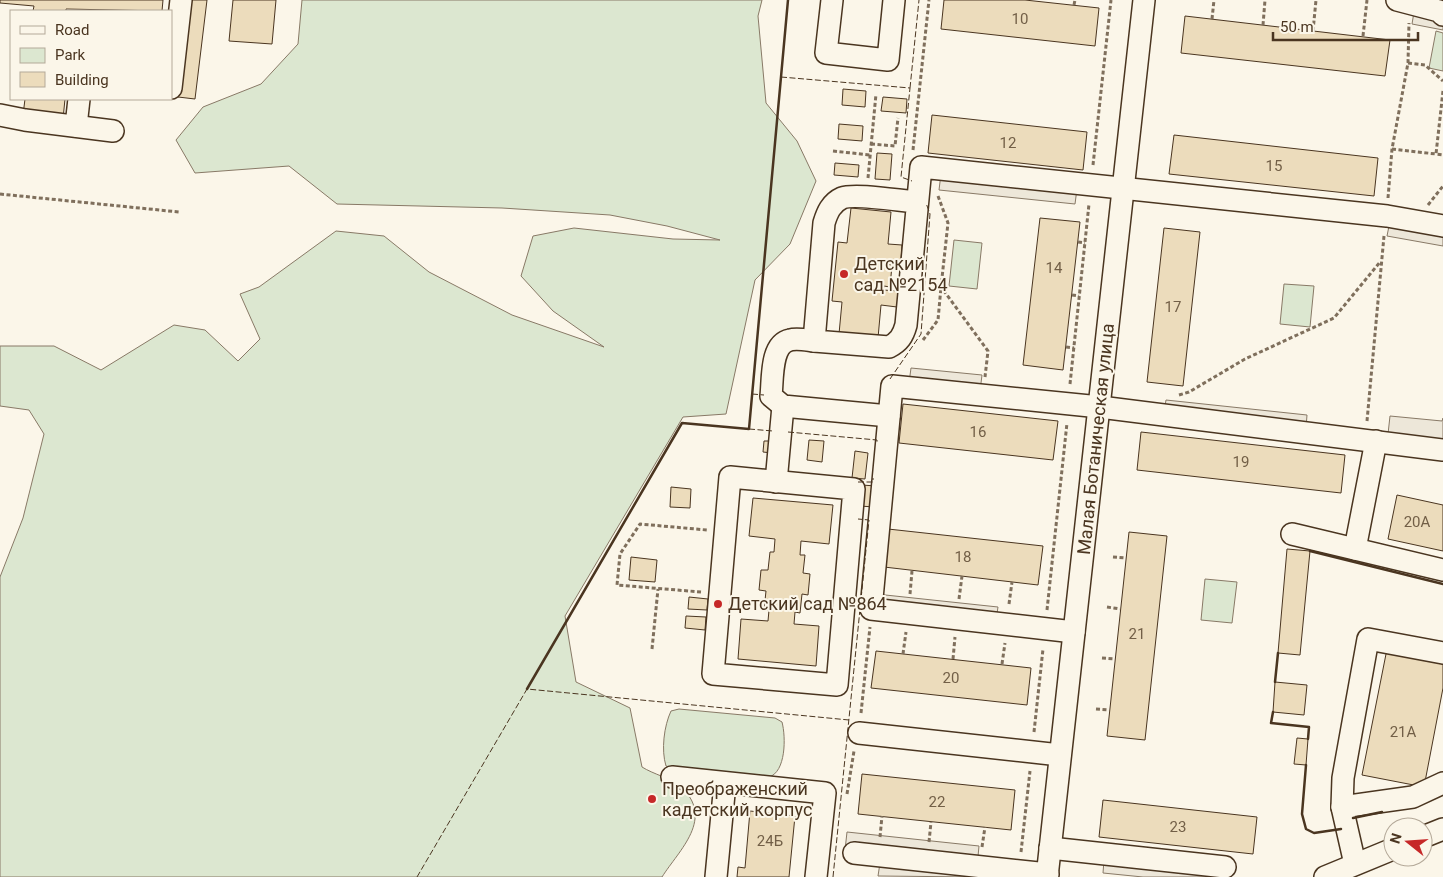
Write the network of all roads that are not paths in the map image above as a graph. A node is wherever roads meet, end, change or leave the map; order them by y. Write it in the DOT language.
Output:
graph roads {
  1 [pos="181,0"];
  2 [pos="832,0"];
  3 [pos="894,0"];
  4 [pos="1144,0"];
  5 [pos="1402,1"];
  6 [pos="1443,14"];
  7 [pos="172,79"];
  8 [pos="79,100"];
  9 [pos="0,115"];
  10 [pos="76,126"];
  11 [pos="113,130"];
  12 [pos="1124,189"];
  13 [pos="917,202"];
  14 [pos="1443,226"];
  15 [pos="814,340"];
  16 [pos="783,406"];
  17 [pos="1100,407"];
  18 [pos="889,416"];
  19 [pos="1370,440"];
  20 [pos="1443,450"];
  21 [pos="776,482"];
  22 [pos="1292,534"];
  23 [pos="1355,549"];
  24 [pos="1443,570"];
  25 [pos="1074,632"];
  26 [pos="1443,654"];
  27 [pos="859,733"];
  28 [pos="1060,755"];
  29 [pos="672,777"];
  30 [pos="725,783"];
  31 [pos="1443,783"];
  32 [pos="1342,807"];
  33 [pos="1050,848"];
  34 [pos="1383,853"];
  35 [pos="854,854"];
  36 [pos="1355,864"];
  37 [pos="1225,867"];
  38 [pos="1048,876"];
  39 [pos="716,877"];
  40 [pos="816,877"];
  41 [pos="1325,877"];
  1 -- 7 [label="street"];
  2 -- 3 [label="street"];
  4 -- 12 [label="street, Малая Ботаническая улица"];
  5 -- 6 [label="street"];
  8 -- 10 [label="street"];
  9 -- 10 [label="street"];
  10 -- 11 [label="street"];
  12 -- 13 [label="street"];
  12 -- 14 [label="street"];
  12 -- 17 [label="street, Малая Ботаническая улица"];
  13 -- 15 [label="street"];
  13 -- 15 [label="street"];
  15 -- 16 [label="street"];
  16 -- 18 [label="street"];
  16 -- 21 [label="street"];
  17 -- 18 [label="street"];
  17 -- 19 [label="street"];
  17 -- 25 [label="street, Малая Ботаническая улица"];
  18 -- 25 [label="street"];
  19 -- 20 [label="street"];
  19 -- 23 [label="street"];
  21 -- 21 [label="street"];
  22 -- 23 [label="street"];
  23 -- 24 [label="street"];
  25 -- 28 [label="street, Малая Ботаническая улица"];
  26 -- 32 [label="street"];
  27 -- 28 [label="street"];
  28 -- 33 [label="street, Малая Ботаническая улица"];
  29 -- 30 [label="street"];
  30 -- 39 [label="street"];
  30 -- 40 [label="street"];
  31 -- 32 [label="street"];
  32 -- 36 [label="street"];
  33 -- 37 [label="street"];
  33 -- 38 [label="street, Малая Ботаническая улица"];
  34 -- 36 [label="street"];
  35 -- 38 [label="street"];
  36 -- 41 [label="street"];
}
